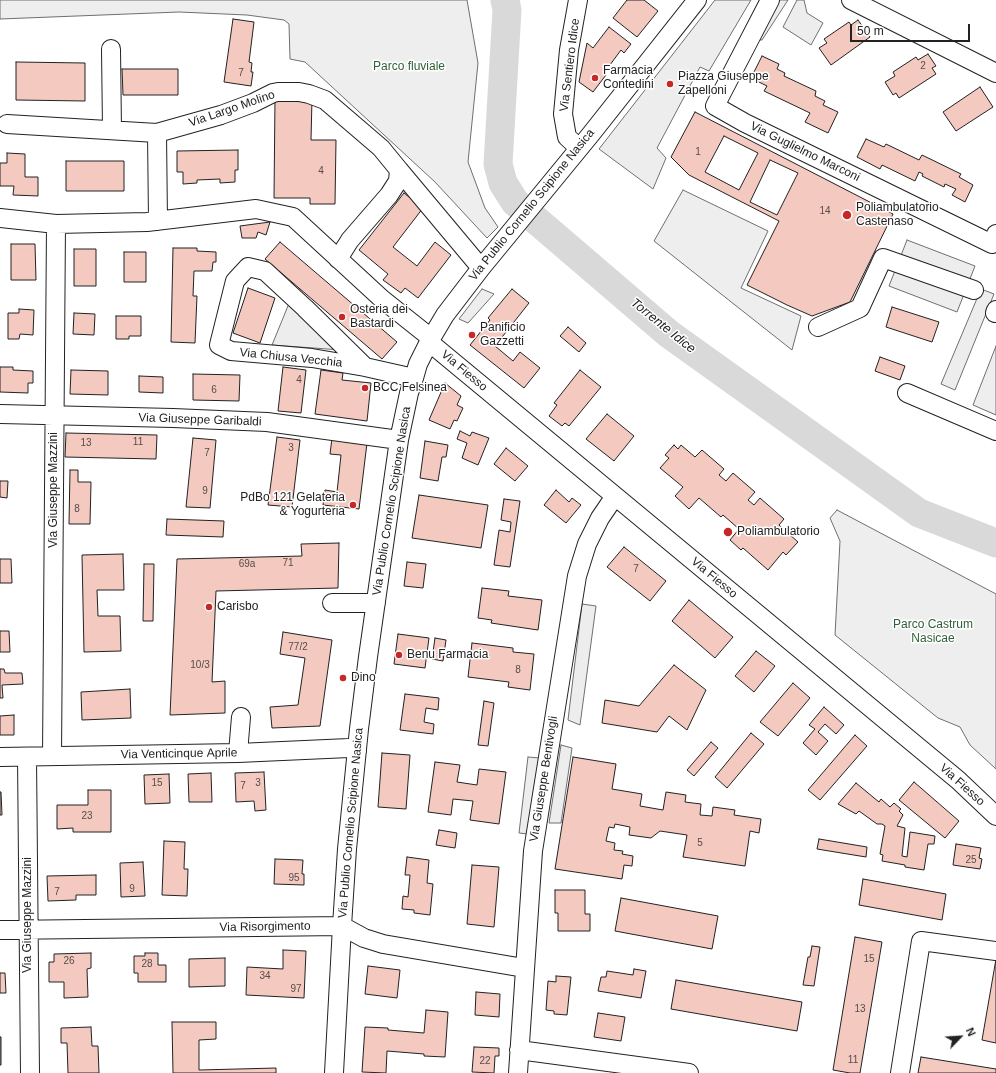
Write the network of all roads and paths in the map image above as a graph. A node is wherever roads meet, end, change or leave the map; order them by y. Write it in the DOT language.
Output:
graph roads {
  1 [pos="578,0"];
  2 [pos="697,0"];
  3 [pos="770,0"];
  4 [pos="851,0"];
  5 [pos="111,49"];
  6 [pos="996,74"];
  7 [pos="7,124"];
  8 [pos="112,130"];
  9 [pos="157,133"];
  10 [pos="579,148"];
  11 [pos="398,170"];
  12 [pos="0,218"];
  13 [pos="158,221"];
  14 [pos="56,224"];
  15 [pos="994,239"];
  16 [pos="338,259"];
  17 [pos="483,265"];
  18 [pos="974,290"];
  19 [pos="818,327"];
  20 [pos="430,340"];
  21 [pos="365,367"];
  22 [pos="414,378"];
  23 [pos="907,393"];
  24 [pos="0,414"];
  25 [pos="54,415"];
  26 [pos="996,431"];
  27 [pos="399,440"];
  28 [pos="615,496"];
  29 [pos="332,603"];
  30 [pos="376,603"];
  31 [pos="241,717"];
  32 [pos="357,750"];
  33 [pos="238,753"];
  34 [pos="27,756"];
  35 [pos="52,756"];
  36 [pos="0,757"];
  37 [pos="996,816"];
  38 [pos="342,926"];
  39 [pos="0,930"];
  40 [pos="28,930"];
  41 [pos="996,951"];
  42 [pos="524,968"];
  43 [pos="519,1050"];
  44 [pos="30,1073"];
  45 [pos="334,1073"];
  46 [pos="518,1073"];
  47 [pos="689,1073"];
  48 [pos="900,1073"];
  1 -- 10 [label="street, Via Sentiero Idice"];
  2 -- 10 [label="street, Via Publio Cornelio Scipione Nasica"];
  3 -- 15 [label="street, Via Guglielmo Marconi"];
  4 -- 6 [label="street"];
  5 -- 8 [label="street"];
  7 -- 8 [label="street, Via Largo Molino"];
  8 -- 9 [label="street, Via Largo Molino"];
  9 -- 11 [label="street, Via Largo Molino"];
  9 -- 13 [label="street"];
  10 -- 17 [label="street, Via Publio Cornelio Scipione Nasica"];
  11 -- 16 [label="street"];
  11 -- 17 [label="street, Via Largo Molino"];
  12 -- 14 [label="street"];
  13 -- 14 [label="street"];
  13 -- 16 [label="street"];
  14 -- 25 [label="street, Via Giuseppe Mazzini"];
  16 -- 20 [label="street"];
  17 -- 20 [label="street, Via Publio Cornelio Scipione Nasica"];
  18 -- 19 [label="street"];
  20 -- 22 [label="street, Via Publio Cornelio Scipione Nasica"];
  20 -- 28 [label="street, Via Fiesso"];
  21 -- 21 [label="street, Via Chiusa Vecchia"];
  21 -- 22 [label="street, Via Chiusa Vecchia"];
  22 -- 27 [label="street, Via Publio Cornelio Scipione Nasica"];
  23 -- 26 [label="street"];
  24 -- 25 [label="street, Via Giuseppe Garibaldi"];
  25 -- 27 [label="street, Via Giuseppe Garibaldi"];
  25 -- 35 [label="street, Via Giuseppe Mazzini"];
  27 -- 30 [label="street, Via Publio Cornelio Scipione Nasica"];
  28 -- 37 [label="street, Via Fiesso"];
  28 -- 42 [label="street, Via Giuseppe Bentivogli"];
  29 -- 30 [label="street"];
  30 -- 32 [label="street, Via Publio Cornelio Scipione Nasica"];
  31 -- 33 [label="street"];
  32 -- 33 [label="street, Via Venticinque Aprile"];
  32 -- 38 [label="street, Via Publio Cornelio Scipione Nasica"];
  33 -- 35 [label="street, Via Venticinque Aprile"];
  34 -- 35 [label="street, Via Venticinque Aprile"];
  34 -- 36 [label="street, Via Venticinque Aprile"];
  34 -- 40 [label="street, Via Giuseppe Mazzini"];
  38 -- 40 [label="street, Via Risorgimento"];
  38 -- 42 [label="street, Via Risorgimento"];
  38 -- 45 [label="street, Via Publio Cornelio Scipione Nasica"];
  39 -- 40 [label="street, Via Risorgimento"];
  40 -- 44 [label="street, Via Giuseppe Mazzini"];
  41 -- 48 [label="street"];
  42 -- 43 [label="street, Via Giuseppe Bentivogli"];
  43 -- 46 [label="street, Via Giuseppe Bentivogli"];
  43 -- 47 [label="street"];
}
